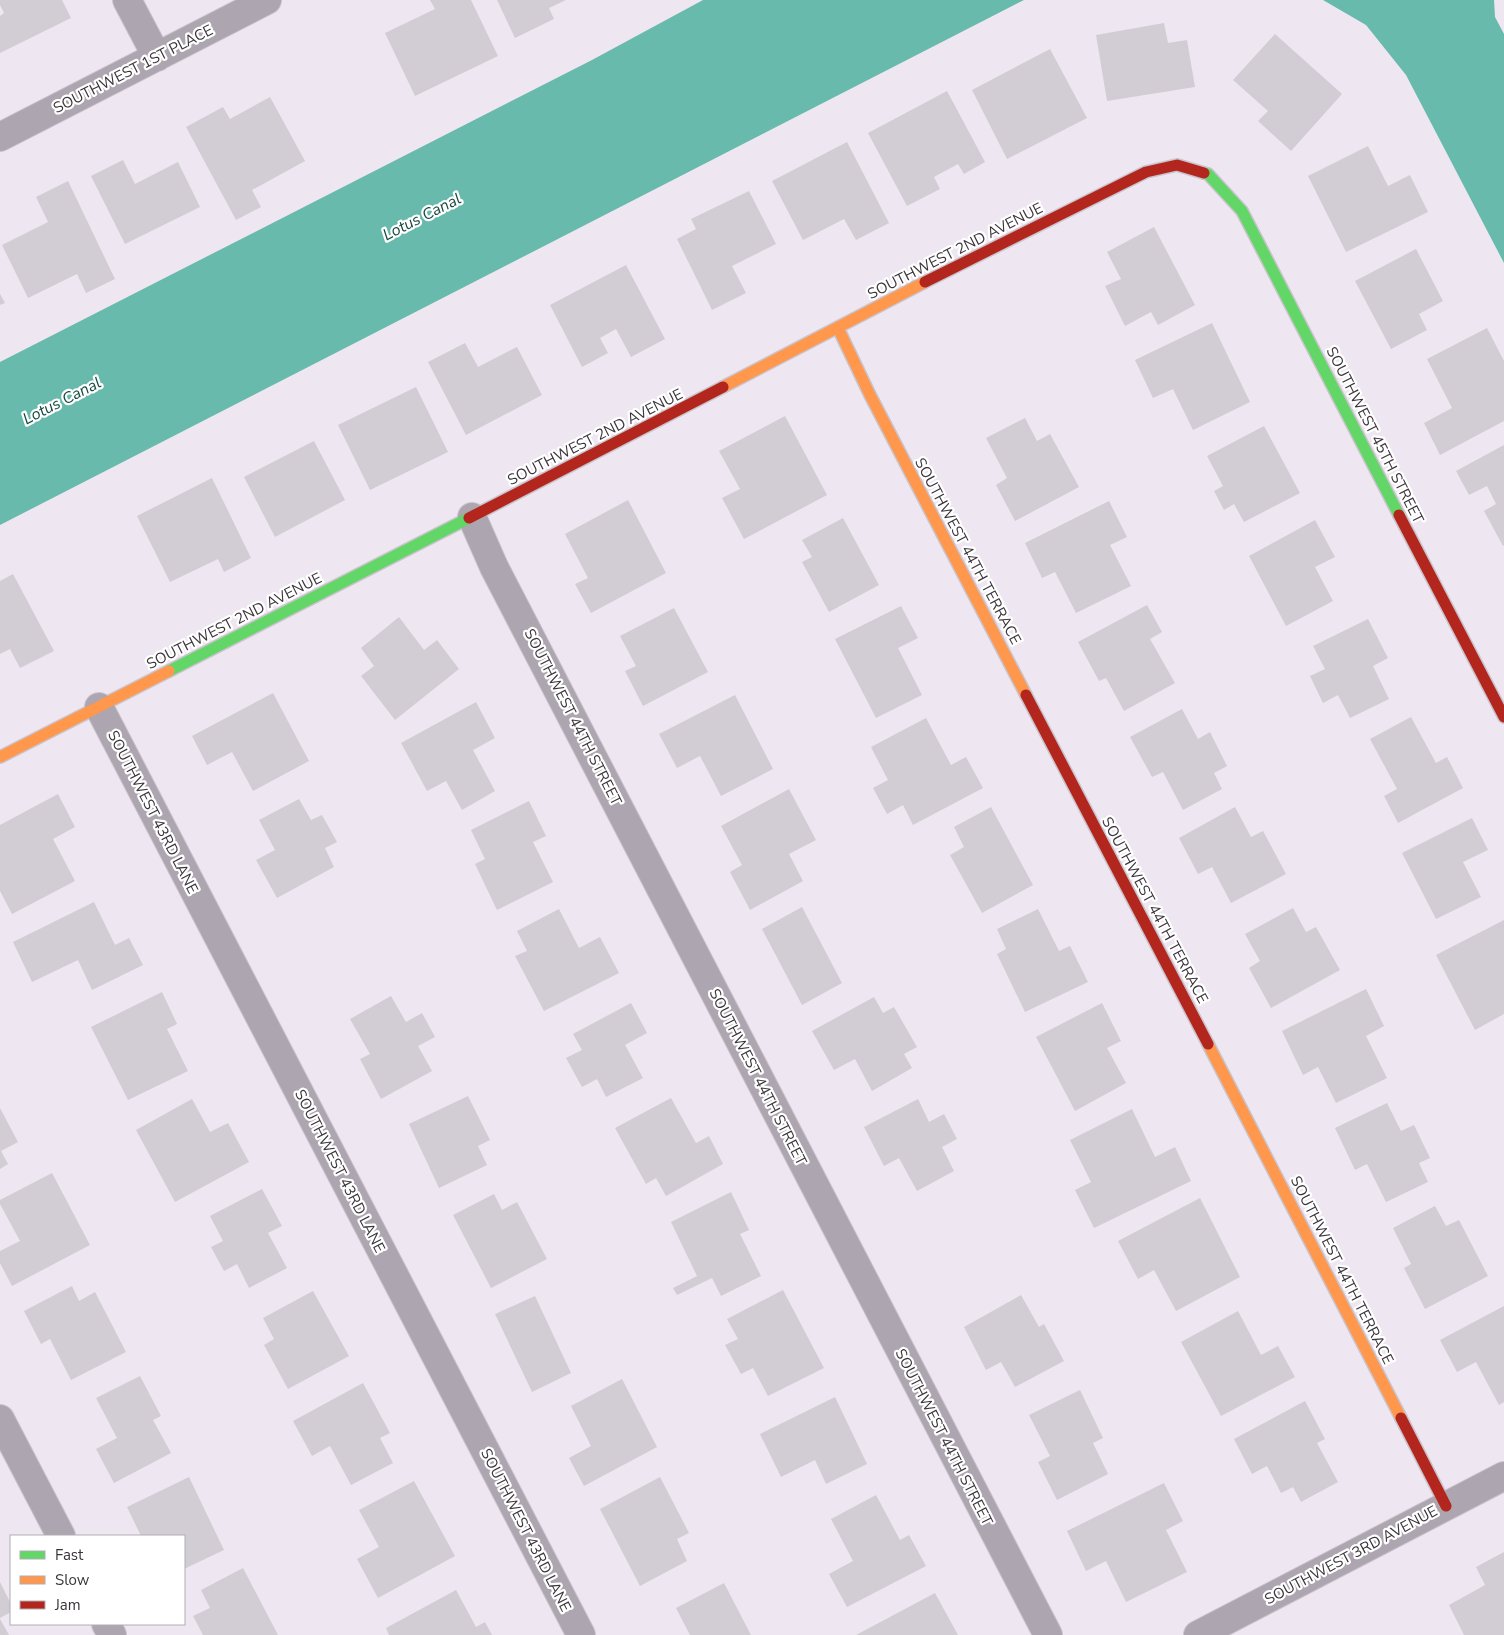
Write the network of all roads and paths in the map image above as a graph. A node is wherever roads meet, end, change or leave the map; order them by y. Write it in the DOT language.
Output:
graph roads {
  1 [pos="127,0"];
  2 [pos="267,0"];
  3 [pos="157,57"];
  4 [pos="0,137"];
  5 [pos="1208,174"];
  6 [pos="838,328"];
  7 [pos="472,517"];
  8 [pos="99,707"];
  9 [pos="1504,717"];
  10 [pos="0,757"];
  11 [pos="0,1419"];
  12 [pos="1504,1476"];
  13 [pos="1446,1506"];
  14 [pos="60,1535"];
  15 [pos="581,1635"];
  16 [pos="1048,1635"];
  17 [pos="1198,1635"];
  1 -- 3 [label="street"];
  2 -- 3 [label="street, SOUTHWEST 1ST PLACE"];
  3 -- 4 [label="street, SOUTHWEST 1ST PLACE"];
  5 -- 6 [label="street, SOUTHWEST 2ND AVENUE"];
  5 -- 9 [label="street, SOUTHWEST 45TH STREET"];
  6 -- 7 [label="street, SOUTHWEST 2ND AVENUE"];
  6 -- 13 [label="street, SOUTHWEST 44TH TERRACE"];
  7 -- 8 [label="street, SOUTHWEST 2ND AVENUE"];
  7 -- 16 [label="street, SOUTHWEST 44TH STREET"];
  8 -- 10 [label="street, SOUTHWEST 2ND AVENUE"];
  8 -- 15 [label="street, SOUTHWEST 43RD LANE"];
  11 -- 14 [label="street"];
  12 -- 13 [label="street, SOUTHWEST 3RD AVENUE"];
  13 -- 17 [label="street, SOUTHWEST 3RD AVENUE"];
}
